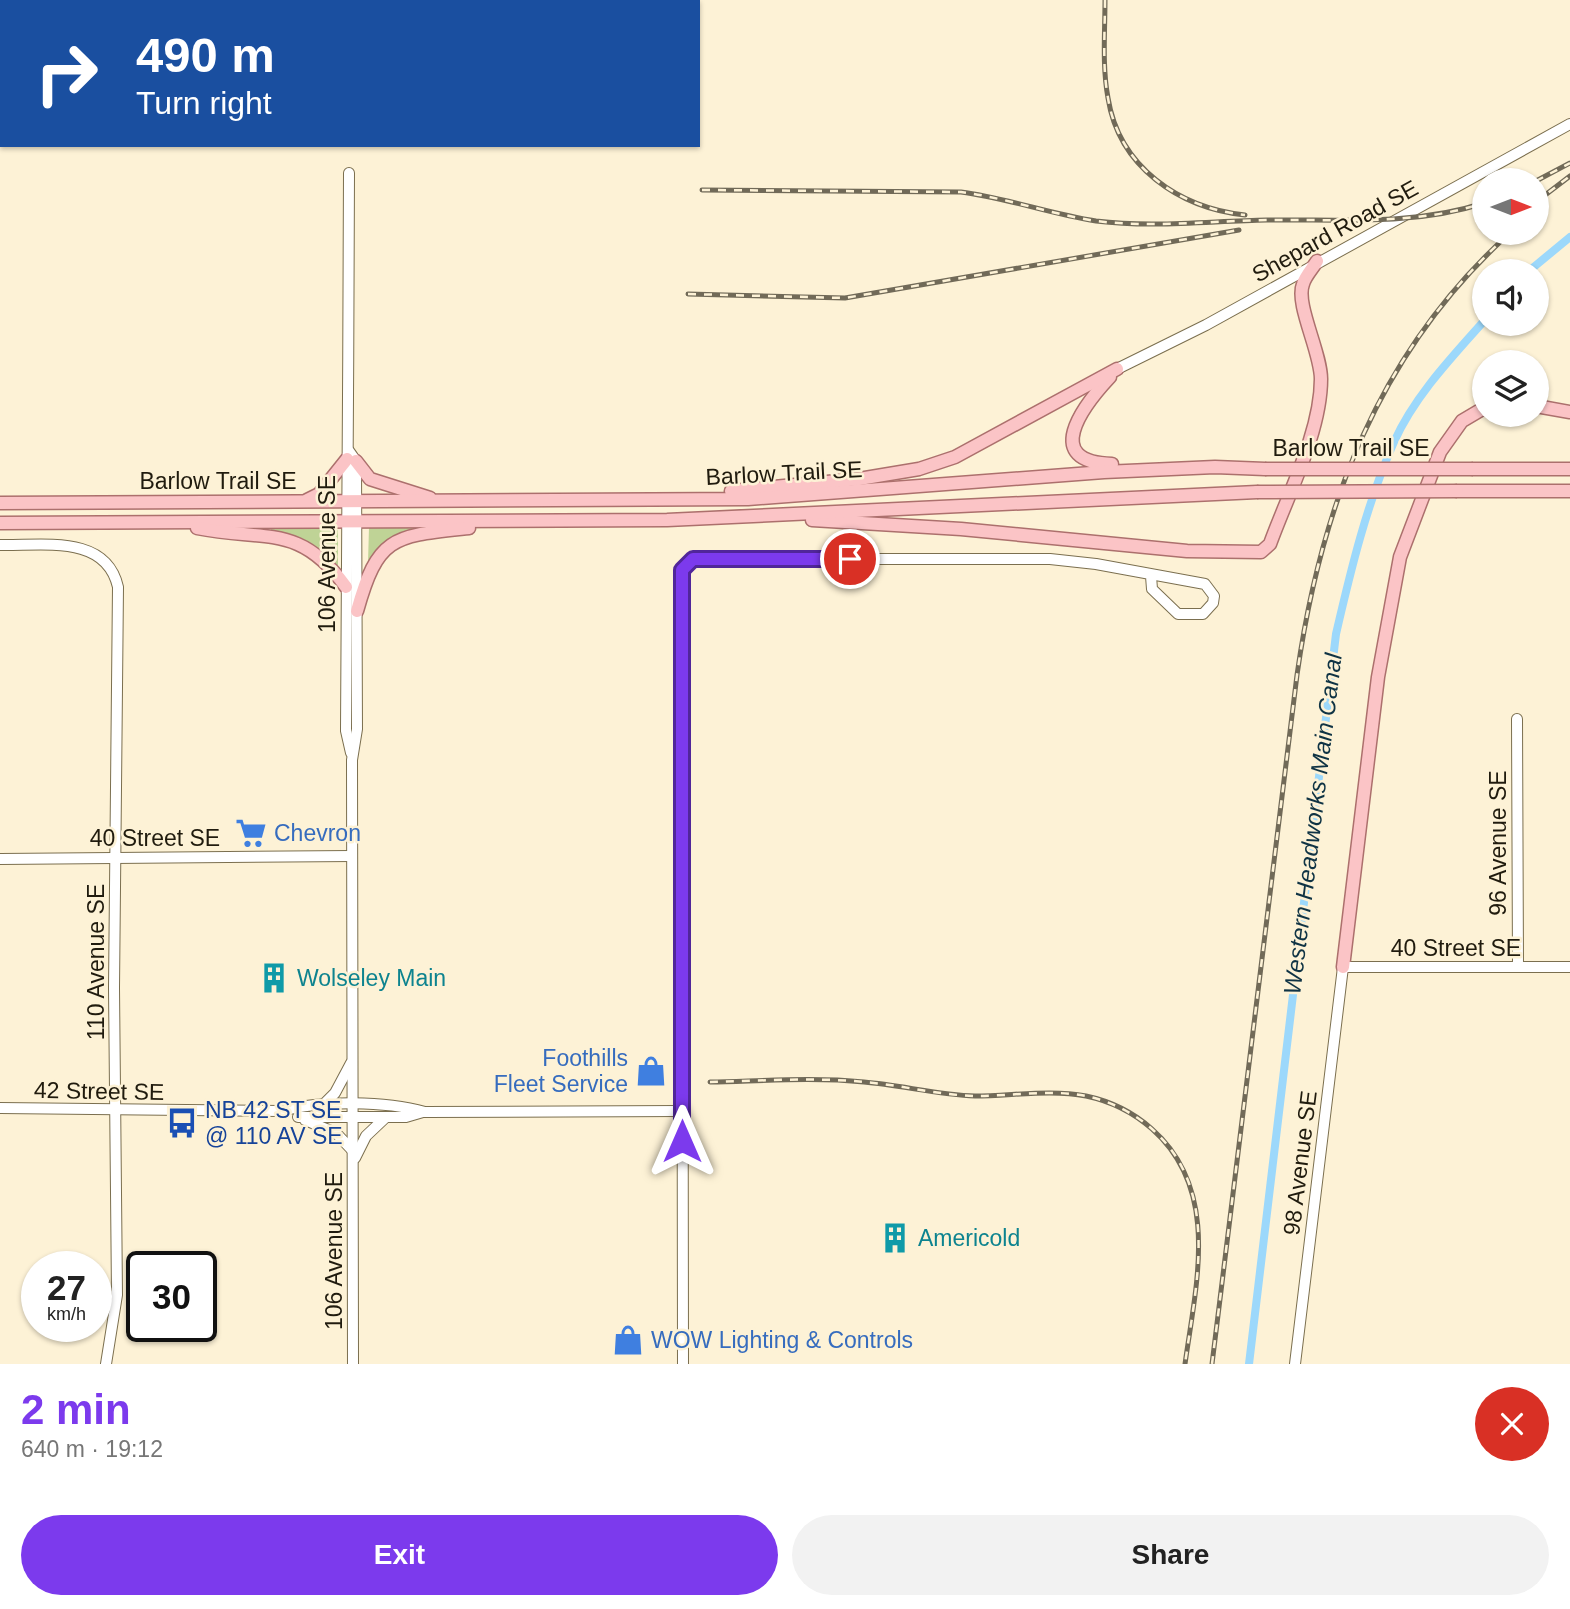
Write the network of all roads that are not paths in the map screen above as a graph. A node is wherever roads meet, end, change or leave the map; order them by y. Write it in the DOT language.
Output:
graph roads {
  1 [pos="1570,124"];
  2 [pos="349,173"];
  3 [pos="1317,261"];
  4 [pos="1118,369"];
  5 [pos="1549,408"];
  6 [pos="1570,412"];
  7 [pos="1472,415"];
  8 [pos="351,457"];
  9 [pos="1181,468"];
  10 [pos="1570,469"];
  11 [pos="1570,491"];
  12 [pos="649,500"];
  13 [pos="351,501"];
  14 [pos="436,501"];
  15 [pos="303,502"];
  16 [pos="0,503"];
  17 [pos="788,516"];
  18 [pos="533,521"];
  19 [pos="350,522"];
  20 [pos="0,523"];
  21 [pos="169,523"];
  22 [pos="0,545"];
  23 [pos="1151,576"];
  24 [pos="346,587"];
  25 [pos="357,611"];
  26 [pos="1517,719"];
  27 [pos="352,760"];
  28 [pos="352,856"];
  29 [pos="115,857"];
  30 [pos="0,859"];
  31 [pos="1343,967"];
  32 [pos="1518,967"];
  33 [pos="1570,967"];
  34 [pos="353,1059"];
  35 [pos="322,1105"];
  36 [pos="353,1105"];
  37 [pos="0,1108"];
  38 [pos="116,1110"];
  39 [pos="282,1111"];
  40 [pos="682,1111"];
  41 [pos="425,1112"];
  42 [pos="298,1117"];
  43 [pos="353,1117"];
  44 [pos="384,1118"];
  45 [pos="353,1156"];
  46 [pos="106,1364"];
  47 [pos="353,1364"];
  48 [pos="683,1364"];
  49 [pos="1294,1364"];
  1 -- 3 [label="street, Shepard Road SE"];
  2 -- 8 [label="street, 106 Avenue SE"];
  3 -- 4 [label="street, Shepard Road SE"];
  3 -- 17 [label="main road"];
  4 -- 9 [label="main road"];
  4 -- 12 [label="main road"];
  5 -- 6 [label="main road"];
  7 -- 31 [label="main road"];
  8 -- 13 [label="street, 106 Avenue SE"];
  8 -- 14 [label="main road"];
  8 -- 15 [label="main road"];
  9 -- 10 [label="main road, Barlow Trail SE, bridge"];
  9 -- 12 [label="main road, Barlow Trail SE"];
  11 -- 17 [label="main road, Barlow Trail SE, bridge"];
  12 -- 14 [label="main road, Barlow Trail SE"];
  13 -- 14 [label="main road, Barlow Trail SE"];
  13 -- 15 [label="main road, Barlow Trail SE"];
  13 -- 19 [label="street, 106 Avenue SE"];
  15 -- 16 [label="main road, Barlow Trail SE"];
  17 -- 18 [label="main road, Barlow Trail SE"];
  18 -- 19 [label="main road, Barlow Trail SE"];
  18 -- 25 [label="main road"];
  19 -- 21 [label="main road, Barlow Trail SE"];
  19 -- 24 [label="street, 106 Avenue SE"];
  19 -- 25 [label="street, 106 Avenue SE"];
  20 -- 21 [label="main road, Barlow Trail SE"];
  21 -- 24 [label="main road"];
  22 -- 29 [label="street, 110 Avenue SE"];
  23 -- 23 [label="street"];
  23 -- 40 [label="street"];
  24 -- 27 [label="street, 106 Avenue SE"];
  25 -- 27 [label="street, 106 Avenue SE"];
  26 -- 32 [label="street, 96 Avenue SE"];
  27 -- 28 [label="street, 106 Avenue SE"];
  28 -- 29 [label="street, 40 Street SE"];
  28 -- 34 [label="street, 106 Avenue SE"];
  29 -- 30 [label="street, 40 Street SE"];
  29 -- 38 [label="street, 110 Avenue SE"];
  31 -- 32 [label="street, 40 Street SE"];
  31 -- 49 [label="street, 98 Avenue SE"];
  32 -- 33 [label="street, 40 Street SE"];
  34 -- 35 [label="street"];
  34 -- 36 [label="street, 106 Avenue SE"];
  35 -- 36 [label="street, 42 Street SE"];
  35 -- 39 [label="street, 42 Street SE"];
  36 -- 41 [label="street, 42 Street SE"];
  36 -- 43 [label="street, 106 Avenue SE"];
  37 -- 38 [label="street, 42 Street SE"];
  38 -- 39 [label="street, 42 Street SE"];
  38 -- 46 [label="street, 110 Avenue SE"];
  39 -- 42 [label="street, 42 Street SE"];
  40 -- 41 [label="street, 42 Street SE"];
  40 -- 48 [label="street"];
  41 -- 44 [label="street, 42 Street SE"];
  42 -- 43 [label="street, 42 Street SE"];
  42 -- 45 [label="street"];
  43 -- 44 [label="street, 42 Street SE"];
  43 -- 45 [label="street, 106 Avenue SE"];
  44 -- 45 [label="street"];
  45 -- 47 [label="street, 106 Avenue SE"];
}
